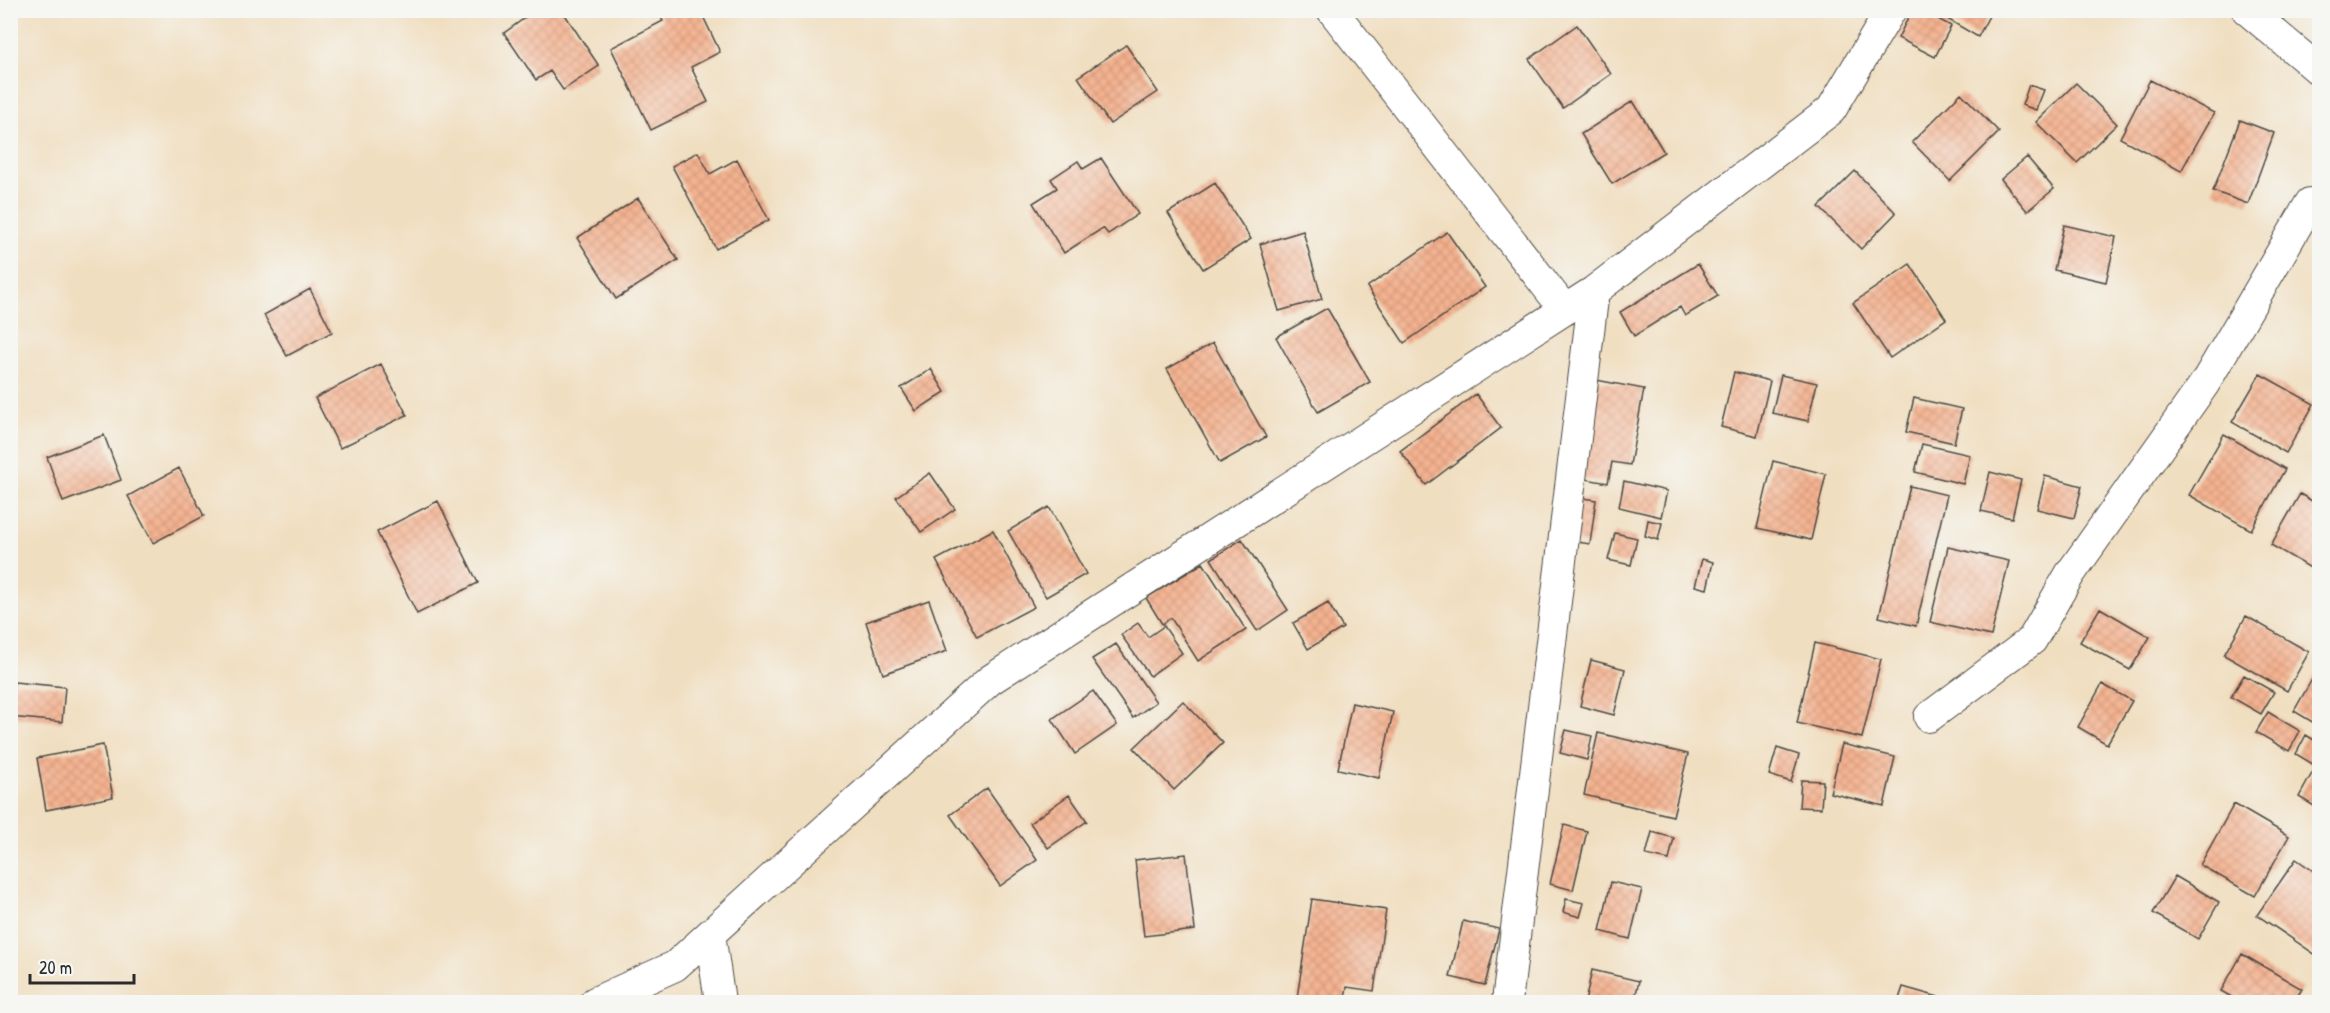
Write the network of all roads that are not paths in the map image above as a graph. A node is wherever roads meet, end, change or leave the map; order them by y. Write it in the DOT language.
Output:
graph roads {
  1 [pos="1332,10"];
  2 [pos="1892,10"];
  3 [pos="2247,10"];
  4 [pos="2319,71"];
  5 [pos="2319,208"];
  6 [pos="1594,291"];
  7 [pos="1565,310"];
  8 [pos="1929,717"];
  9 [pos="710,934"];
  10 [pos="595,1002"];
  11 [pos="720,1002"];
  12 [pos="1507,1002"];
  1 -- 7 [label="street"];
  2 -- 6 [label="street"];
  3 -- 4 [label="street"];
  5 -- 8 [label="street"];
  6 -- 7 [label="street"];
  6 -- 12 [label="street"];
  7 -- 9 [label="street"];
  9 -- 10 [label="street"];
  9 -- 11 [label="street"];
}
